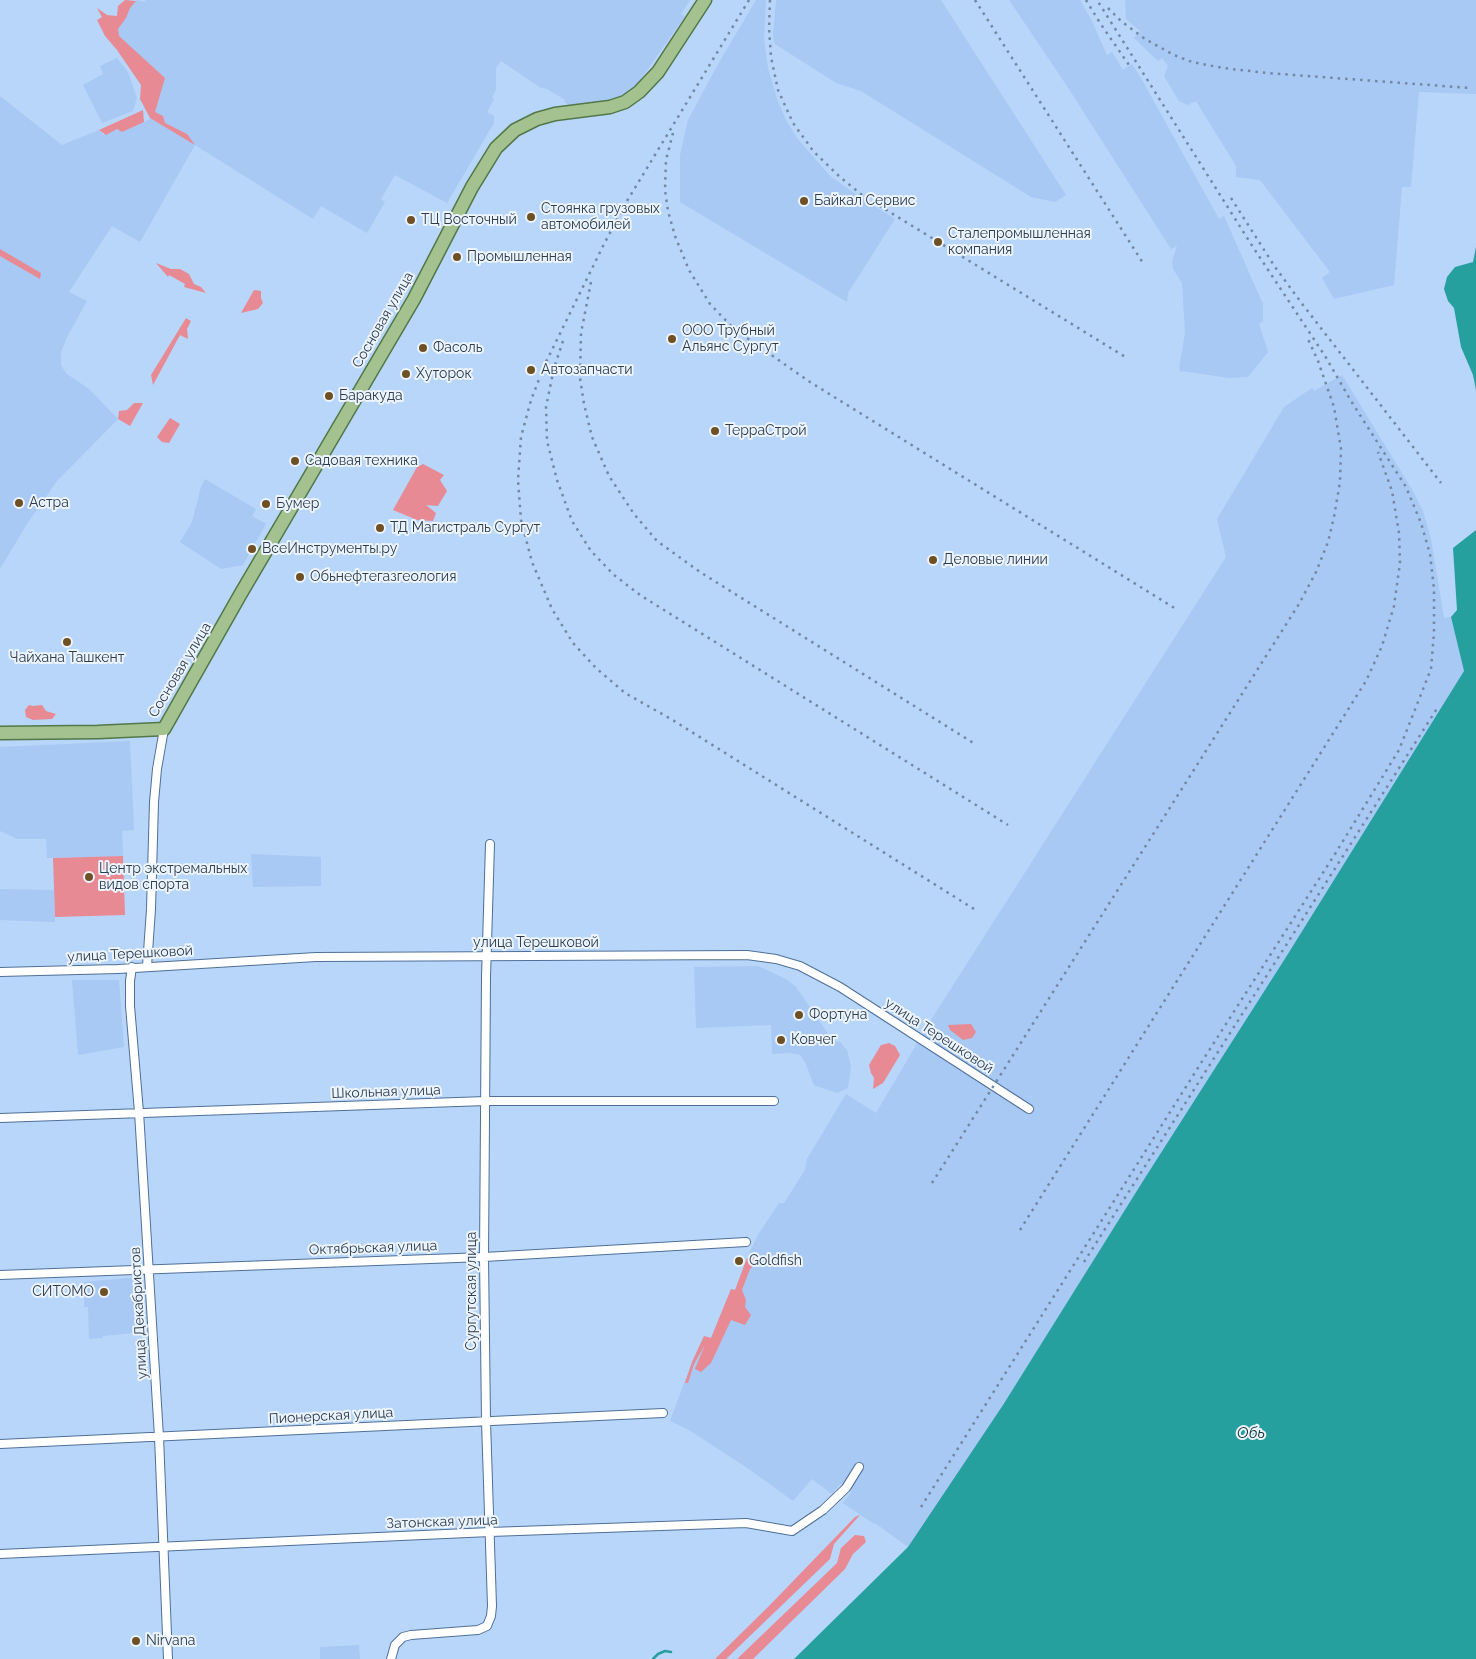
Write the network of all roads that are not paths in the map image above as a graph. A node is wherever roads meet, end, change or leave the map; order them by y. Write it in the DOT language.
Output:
graph roads {
  1 [pos="705,0"];
  2 [pos="164,729"];
  3 [pos="0,733"];
  4 [pos="490,844"];
  5 [pos="486,956"];
  6 [pos="147,966"];
  7 [pos="132,967"];
  8 [pos="0,972"];
  9 [pos="486,1101"];
  10 [pos="774,1101"];
  11 [pos="1029,1109"];
  12 [pos="139,1112"];
  13 [pos="0,1118"];
  14 [pos="746,1242"];
  15 [pos="484,1257"];
  16 [pos="149,1268"];
  17 [pos="0,1275"];
  18 [pos="663,1413"];
  19 [pos="486,1421"];
  20 [pos="159,1436"];
  21 [pos="0,1444"];
  22 [pos="859,1468"];
  23 [pos="490,1532"];
  24 [pos="164,1546"];
  25 [pos="0,1554"];
  26 [pos="168,1659"];
  27 [pos="391,1659"];
  1 -- 2 [label="main road, Сосновая улица"];
  2 -- 3 [label="main road, Сосновая улица"];
  2 -- 6 [label="street"];
  4 -- 5 [label="street, Сургутская улица"];
  5 -- 6 [label="street, улица Терешковой"];
  5 -- 9 [label="street, Сургутская улица"];
  5 -- 11 [label="street, улица Терешковой"];
  6 -- 7 [label="street, улица Терешковой"];
  7 -- 8 [label="street, улица Терешковой"];
  7 -- 12 [label="street, улица Декабристов"];
  9 -- 10 [label="street, Школьная улица"];
  9 -- 12 [label="street, Школьная улица"];
  9 -- 15 [label="street, Сургутская улица"];
  12 -- 13 [label="street, Школьная улица"];
  12 -- 16 [label="street, улица Декабристов"];
  14 -- 15 [label="street, Октябрьская улица"];
  15 -- 16 [label="street, Октябрьская улица"];
  15 -- 19 [label="street, Сургутская улица"];
  16 -- 17 [label="street, Октябрьская улица"];
  16 -- 20 [label="street, улица Декабристов"];
  18 -- 19 [label="street, Пионерская улица"];
  19 -- 20 [label="street, Пионерская улица"];
  19 -- 23 [label="street, Сургутская улица"];
  20 -- 21 [label="street, Пионерская улица"];
  20 -- 24 [label="street, улица Декабристов"];
  22 -- 23 [label="street, Затонская улица"];
  23 -- 24 [label="street, Затонская улица"];
  23 -- 27 [label="street, Сургутская улица"];
  24 -- 25 [label="street, Затонская улица"];
  24 -- 26 [label="street, улица Декабристов"];
}
